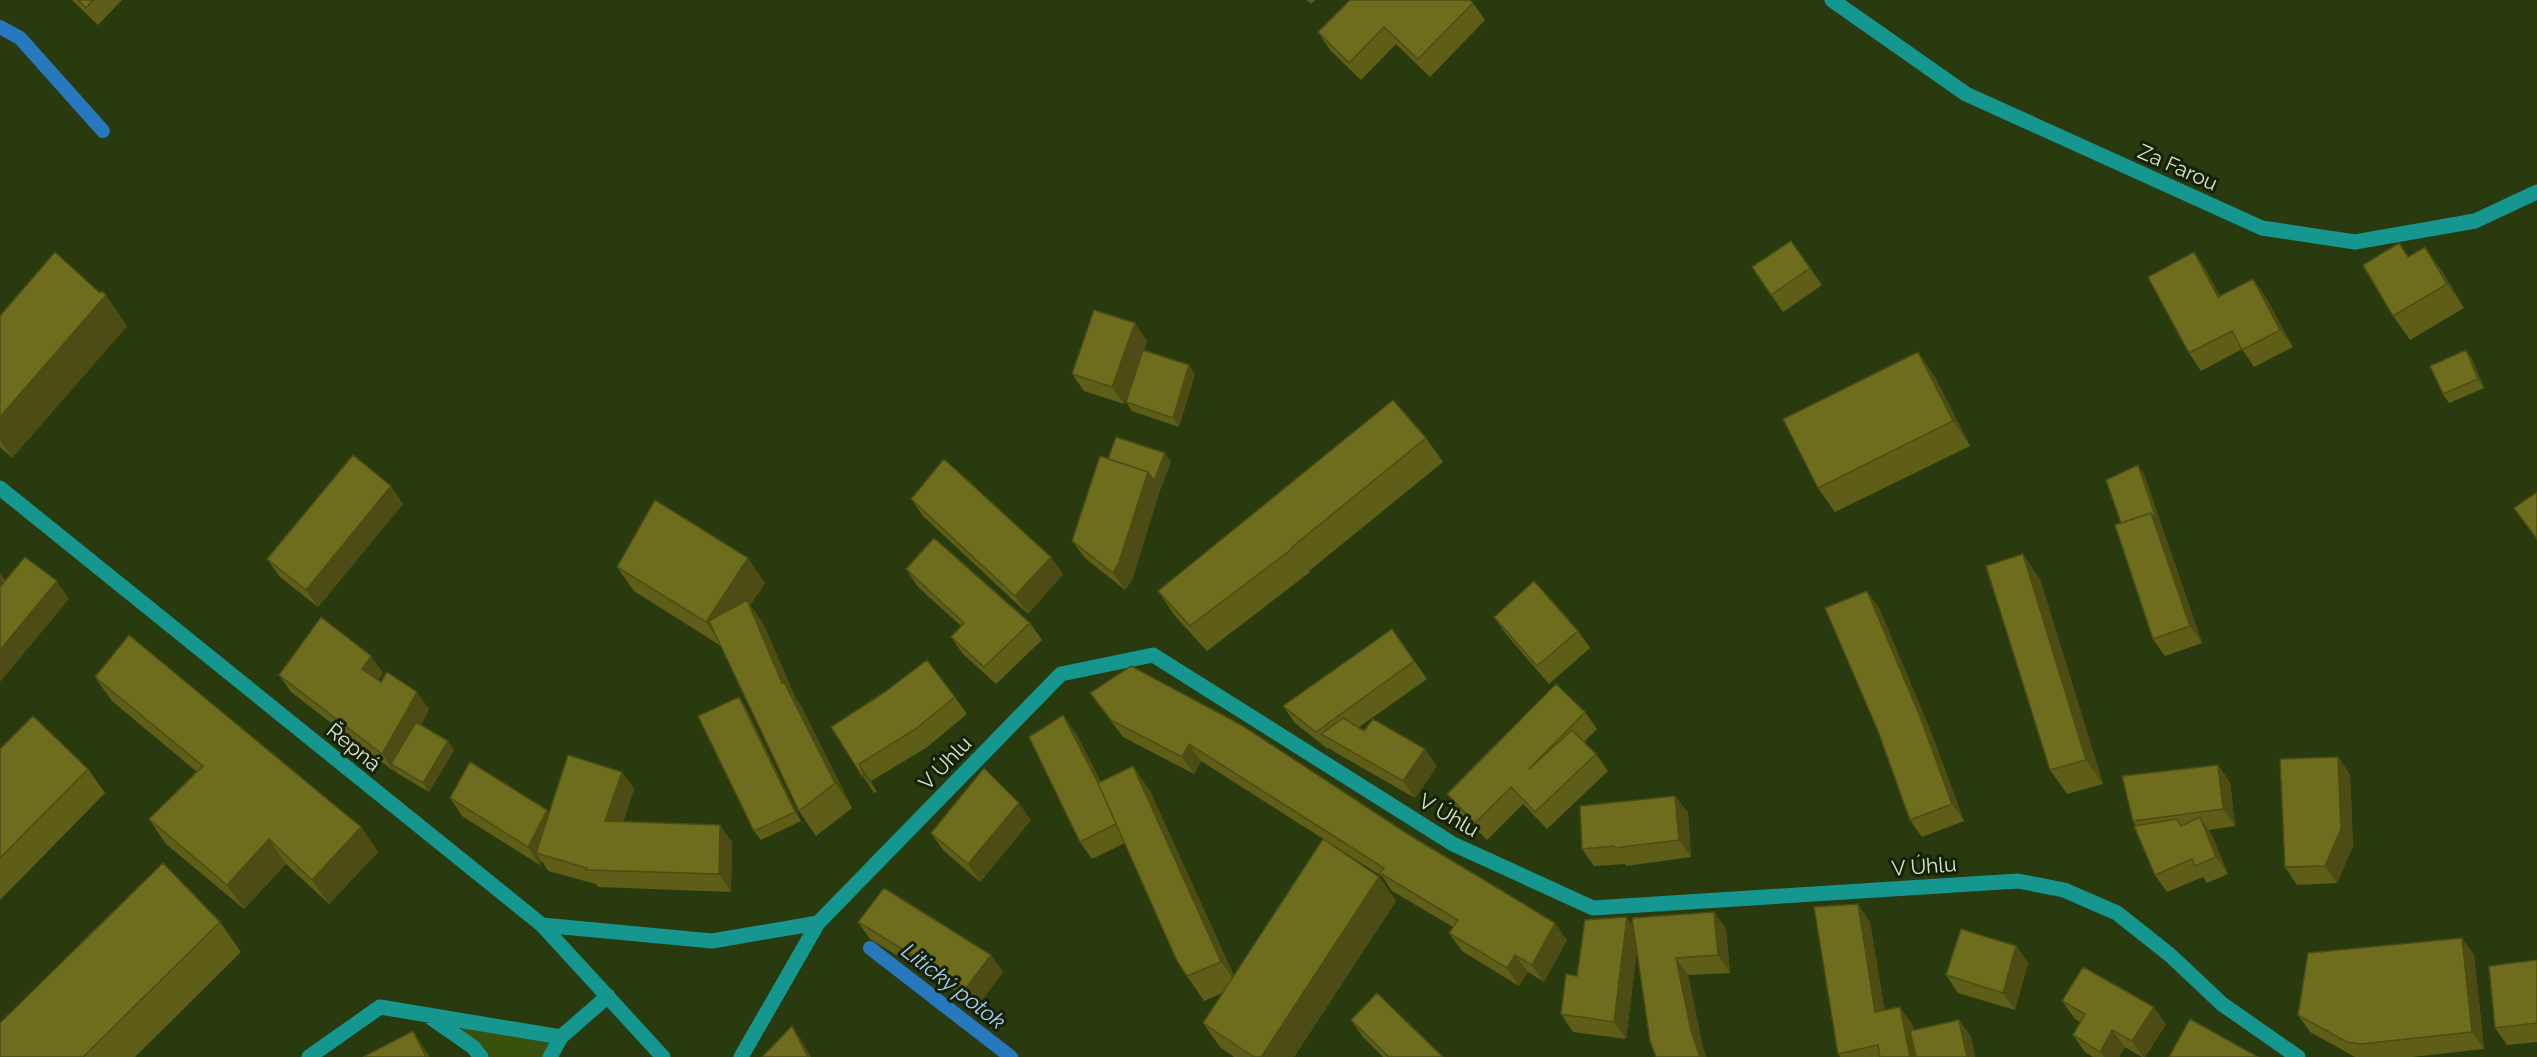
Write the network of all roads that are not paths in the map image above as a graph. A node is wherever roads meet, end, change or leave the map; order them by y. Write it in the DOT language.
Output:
graph roads {
  1 [pos="1832,0"];
  2 [pos="2537,192"];
  3 [pos="0,488"];
  4 [pos="818,923"];
  5 [pos="542,926"];
  6 [pos="608,996"];
  7 [pos="428,1015"];
  8 [pos="561,1036"];
  9 [pos="309,1057"];
  10 [pos="481,1057"];
  11 [pos="550,1057"];
  12 [pos="663,1057"];
  13 [pos="741,1057"];
  14 [pos="2298,1057"];
  1 -- 2 [label="street, Za Farou"];
  3 -- 5 [label="street, Řepná"];
  4 -- 5 [label="street"];
  4 -- 13 [label="street, V Úhlu"];
  4 -- 14 [label="street, V Úhlu"];
  5 -- 6 [label="street, Řepná"];
  6 -- 8 [label="street"];
  6 -- 12 [label="street, Řepná"];
  7 -- 8 [label="street"];
  7 -- 9 [label="street"];
  7 -- 10 [label="street"];
  8 -- 11 [label="street"];
}
